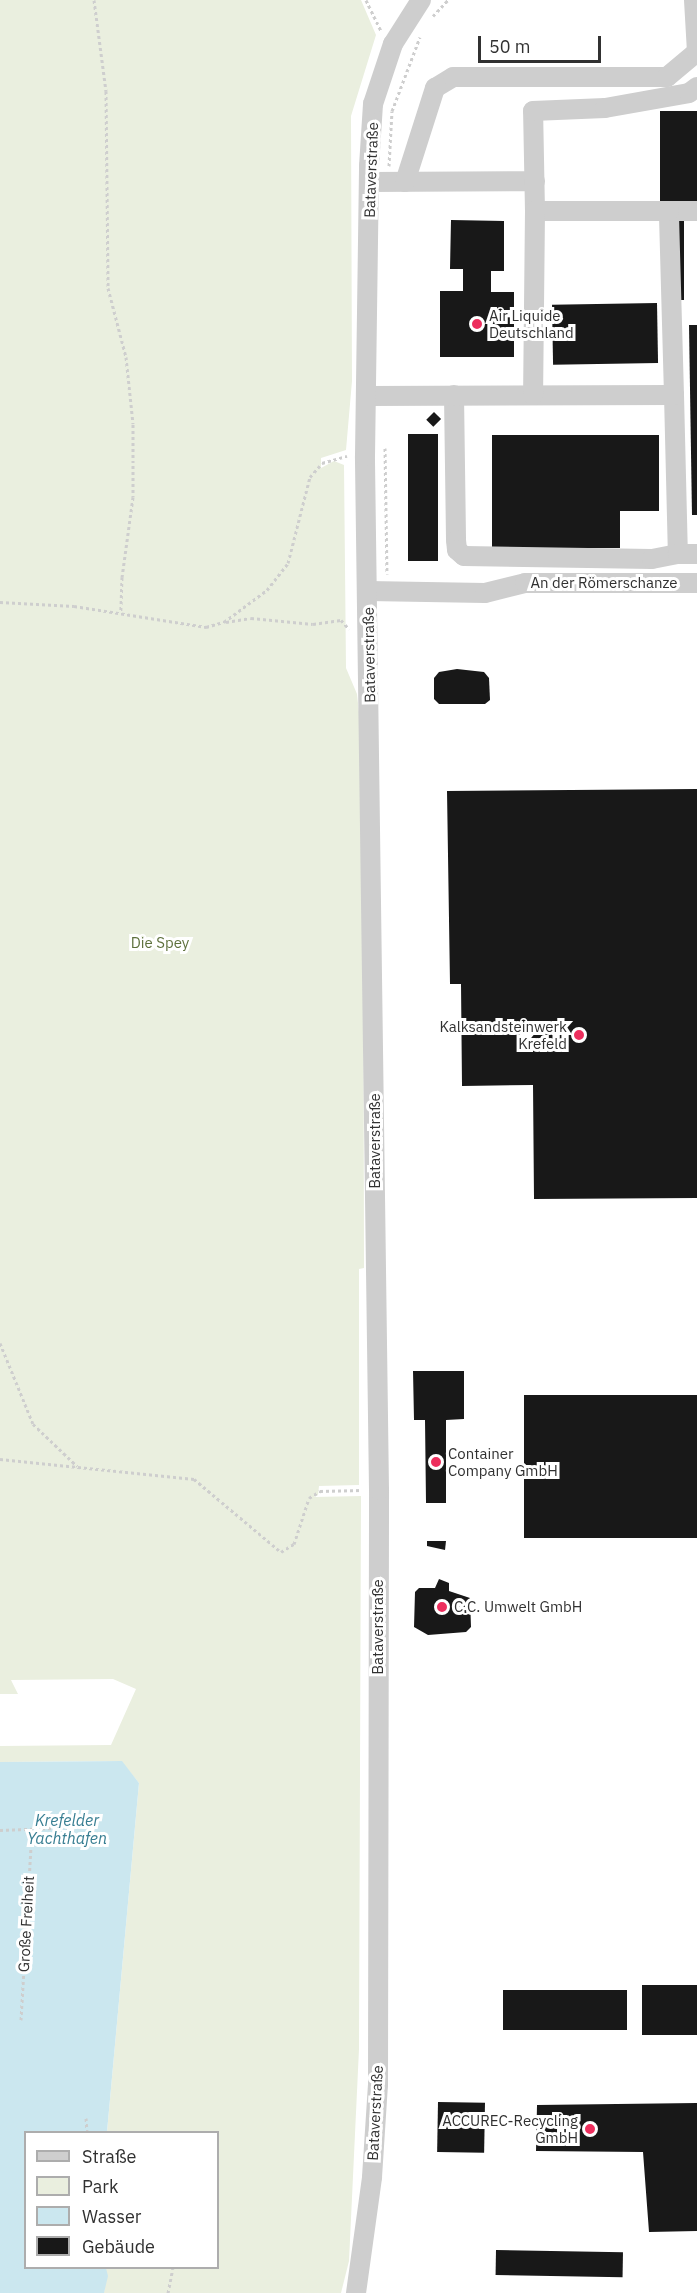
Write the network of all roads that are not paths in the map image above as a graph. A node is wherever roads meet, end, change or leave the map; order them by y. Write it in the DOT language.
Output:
graph roads {
  1 [pos="421,0"];
  2 [pos="694,0"];
  3 [pos="697,87"];
  4 [pos="534,181"];
  5 [pos="387,182"];
  6 [pos="535,211"];
  7 [pos="669,211"];
  8 [pos="697,211"];
  9 [pos="454,395"];
  10 [pos="533,395"];
  11 [pos="674,395"];
  12 [pos="368,396"];
  13 [pos="688,554"];
  14 [pos="697,583"];
  15 [pos="377,591"];
  16 [pos="356,2293"];
  1 -- 5 [label="street, Bataverstraße"];
  2 -- 5 [label="street"];
  3 -- 4 [label="street"];
  4 -- 5 [label="street"];
  4 -- 6 [label="street"];
  5 -- 12 [label="street, Bataverstraße"];
  6 -- 7 [label="street"];
  6 -- 10 [label="street"];
  7 -- 8 [label="street"];
  7 -- 11 [label="street"];
  9 -- 10 [label="street"];
  9 -- 12 [label="street"];
  9 -- 13 [label="street"];
  10 -- 11 [label="street"];
  11 -- 13 [label="street"];
  12 -- 15 [label="street, Bataverstraße"];
  14 -- 15 [label="street, An der Römerschanze"];
  15 -- 16 [label="street, Bataverstraße"];
}
